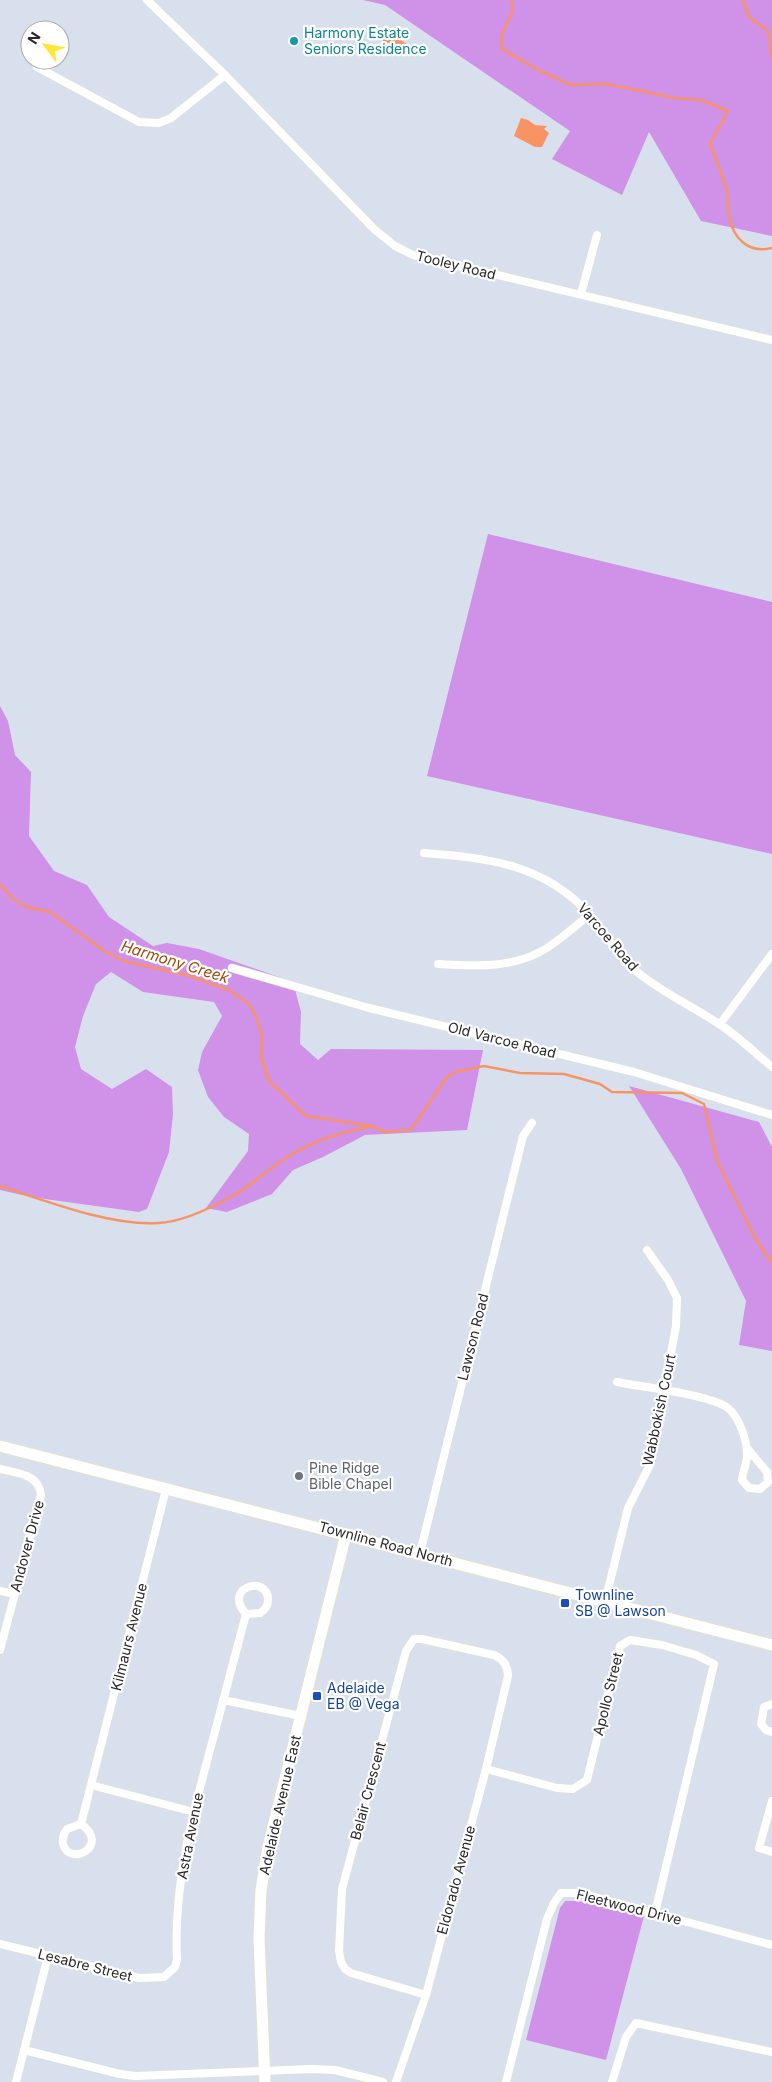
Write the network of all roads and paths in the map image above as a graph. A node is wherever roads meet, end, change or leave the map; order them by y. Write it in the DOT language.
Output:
graph roads {
  1 [pos="146,0"];
  2 [pos="43,70"];
  3 [pos="225,74"];
  4 [pos="597,235"];
  5 [pos="581,294"];
  6 [pos="772,340"];
  7 [pos="424,853"];
  8 [pos="590,914"];
  9 [pos="772,954"];
  10 [pos="438,964"];
  11 [pos="232,968"];
  12 [pos="720,1024"];
  13 [pos="772,1067"];
  14 [pos="772,1115"];
  15 [pos="532,1123"];
  16 [pos="647,1250"];
  17 [pos="617,1382"];
  18 [pos="665,1391"];
  19 [pos="0,1446"];
  20 [pos="747,1448"];
  21 [pos="0,1468"];
  22 [pos="166,1489"];
  23 [pos="346,1534"];
  24 [pos="420,1553"];
  25 [pos="0,1591"];
  26 [pos="15,1594"];
  27 [pos="605,1602"];
  28 [pos="246,1614"];
  29 [pos="772,1645"];
  30 [pos="0,1650"];
  31 [pos="508,1676"];
  32 [pos="223,1700"];
  33 [pos="772,1704"];
  34 [pos="301,1716"];
  35 [pos="772,1732"];
  36 [pos="486,1769"];
  37 [pos="91,1785"];
  38 [pos="772,1801"];
  39 [pos="194,1812"];
  40 [pos="81,1824"];
  41 [pos="772,1852"];
  42 [pos="655,1913"];
  43 [pos="0,1944"];
  44 [pos="772,1945"];
  45 [pos="48,1956"];
  46 [pos="170,1973"];
  47 [pos="426,1995"];
  48 [pos="24,2050"];
  49 [pos="772,2052"];
  50 [pos="265,2076"];
  51 [pos="184,2079"];
  52 [pos="16,2082"];
  53 [pos="383,2082"];
  54 [pos="396,2082"];
  55 [pos="506,2082"];
  56 [pos="612,2082"];
  1 -- 3 [label="street, Tooley Road"];
  2 -- 3 [label="street"];
  3 -- 5 [label="street, Tooley Road"];
  4 -- 5 [label="street"];
  5 -- 6 [label="street, Tooley Road"];
  7 -- 8 [label="street, Varcoe Road"];
  8 -- 10 [label="street"];
  8 -- 12 [label="street, Varcoe Road"];
  9 -- 12 [label="street"];
  11 -- 14 [label="street, Old Varcoe Road"];
  12 -- 13 [label="street, Varcoe Road"];
  15 -- 24 [label="street, Lawson Road"];
  16 -- 18 [label="street, Wabbokish Court"];
  17 -- 18 [label="street"];
  18 -- 20 [label="street"];
  18 -- 27 [label="street, Wabbokish Court"];
  19 -- 22 [label="main road, Townline Road North"];
  20 -- 20 [label="street"];
  21 -- 26 [label="street, Andover Drive"];
  22 -- 23 [label="main road, Townline Road North"];
  22 -- 37 [label="street, Kilmaurs Avenue"];
  23 -- 24 [label="main road, Townline Road North"];
  23 -- 34 [label="main road, Adelaide Avenue East"];
  24 -- 27 [label="main road, Townline Road North"];
  25 -- 26 [label="street"];
  26 -- 30 [label="street, Andover Drive"];
  27 -- 29 [label="main road, Townline Road North"];
  28 -- 32 [label="street, Astra Avenue"];
  31 -- 36 [label="street, Eldorado Avenue"];
  31 -- 47 [label="street, Belair Crescent"];
  32 -- 34 [label="street"];
  32 -- 39 [label="street, Astra Avenue"];
  33 -- 35 [label="street"];
  34 -- 50 [label="main road, Adelaide Avenue East"];
  36 -- 42 [label="street, Apollo Street"];
  36 -- 47 [label="street, Eldorado Avenue"];
  37 -- 39 [label="street"];
  37 -- 40 [label="street, Kilmaurs Avenue"];
  38 -- 41 [label="street"];
  39 -- 46 [label="street, Astra Avenue"];
  42 -- 44 [label="street, Fleetwood Drive"];
  42 -- 55 [label="street, Fleetwood Drive"];
  43 -- 45 [label="street, Lesabre Street"];
  45 -- 46 [label="street, Lesabre Street"];
  45 -- 48 [label="street"];
  47 -- 54 [label="street, Eldorado Avenue"];
  48 -- 51 [label="street"];
  48 -- 52 [label="street"];
  49 -- 56 [label="street"];
  50 -- 51 [label="street"];
  50 -- 53 [label="street"];
}
